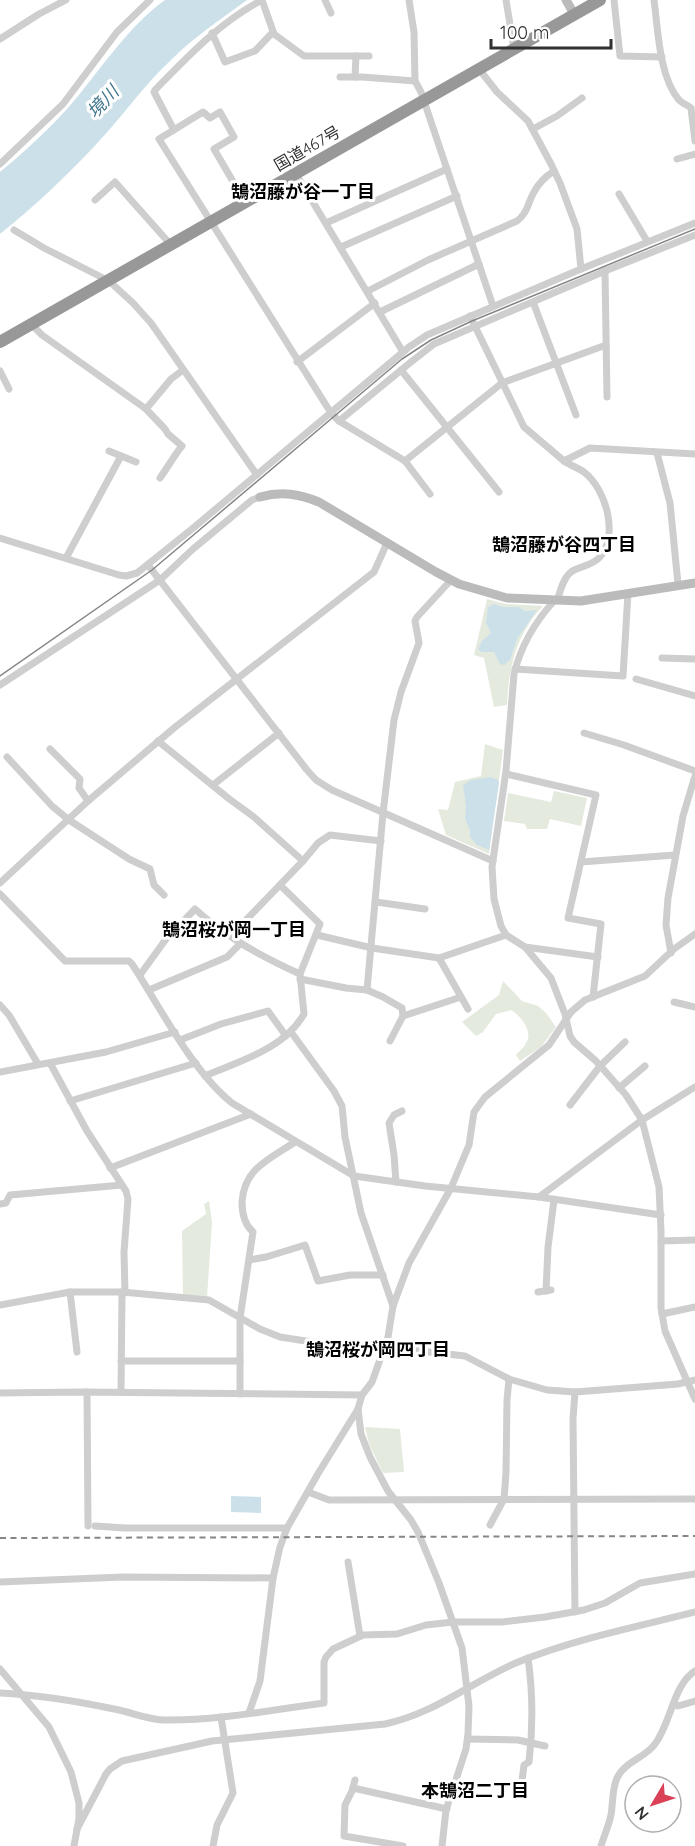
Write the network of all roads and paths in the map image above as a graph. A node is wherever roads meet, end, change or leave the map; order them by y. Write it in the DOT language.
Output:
graph roads {
  1 [pos="66,0"];
  2 [pos="150,0"];
  3 [pos="262,0"];
  4 [pos="325,0"];
  5 [pos="409,0"];
  6 [pos="506,0"];
  7 [pos="566,0"];
  8 [pos="600,0"];
  9 [pos="614,0"];
  10 [pos="654,0"];
  11 [pos="331,13"];
  12 [pos="574,15"];
  13 [pos="273,32"];
  14 [pos="212,33"];
  15 [pos="0,39"];
  16 [pos="514,49"];
  17 [pos="356,56"];
  18 [pos="369,56"];
  19 [pos="662,57"];
  20 [pos="479,69"];
  21 [pos="340,77"];
  22 [pos="355,77"];
  23 [pos="415,81"];
  24 [pos="582,98"];
  25 [pos="424,101"];
  26 [pos="533,129"];
  27 [pos="174,130"];
  28 [pos="695,141"];
  29 [pos="695,154"];
  30 [pos="677,159"];
  31 [pos="0,164"];
  32 [pos="447,169"];
  33 [pos="554,171"];
  34 [pos="296,174"];
  35 [pos="619,194"];
  36 [pos="457,196"];
  37 [pos="95,200"];
  38 [pos="245,202"];
  39 [pos="210,222"];
  40 [pos="326,223"];
  41 [pos="695,223"];
  42 [pos="14,230"];
  43 [pos="695,235"];
  44 [pos="471,240"];
  45 [pos="647,241"];
  46 [pos="171,245"];
  47 [pos="341,248"];
  48 [pos="479,264"];
  49 [pos="580,269"];
  50 [pos="605,271"];
  51 [pos="109,281"];
  52 [pos="368,291"];
  53 [pos="533,302"];
  54 [pos="375,303"];
  55 [pos="493,306"];
  56 [pos="380,312"];
  57 [pos="470,316"];
  58 [pos="31,324"];
  59 [pos="475,326"];
  60 [pos="0,342"];
  61 [pos="606,345"];
  62 [pos="403,352"];
  63 [pos="297,362"];
  64 [pos="557,363"];
  65 [pos="183,370"];
  66 [pos="401,370"];
  67 [pos="0,371"];
  68 [pos="502,383"];
  69 [pos="9,389"];
  70 [pos="607,397"];
  71 [pos="146,409"];
  72 [pos="331,413"];
  73 [pos="576,415"];
  74 [pos="339,421"];
  75 [pos="447,427"];
  76 [pos="109,451"];
  77 [pos="657,453"];
  78 [pos="695,454"];
  79 [pos="121,456"];
  80 [pos="405,461"];
  81 [pos="564,461"];
  82 [pos="136,462"];
  83 [pos="257,475"];
  84 [pos="159,478"];
  85 [pos="500,492"];
  86 [pos="430,494"];
  87 [pos="260,496"];
  88 [pos="0,538"];
  89 [pos="387,543"];
  90 [pos="66,558"];
  91 [pos="148,565"];
  92 [pos="160,580"];
  93 [pos="451,580"];
  94 [pos="695,583"];
  95 [pos="678,584"];
  96 [pos="628,593"];
  97 [pos="555,601"];
  98 [pos="662,658"];
  99 [pos="695,659"];
  100 [pos="515,669"];
  101 [pos="237,679"];
  102 [pos="636,679"];
  103 [pos="0,685"];
  104 [pos="695,696"];
  105 [pos="279,733"];
  106 [pos="584,733"];
  107 [pos="158,741"];
  108 [pos="50,749"];
  109 [pos="6,757"];
  110 [pos="695,771"];
  111 [pos="506,774"];
  112 [pos="695,776"];
  113 [pos="213,785"];
  114 [pos="88,801"];
  115 [pos="383,813"];
  116 [pos="69,820"];
  117 [pos="381,842"];
  118 [pos="675,855"];
  119 [pos="303,861"];
  120 [pos="493,861"];
  121 [pos="581,862"];
  122 [pos="0,883"];
  123 [pos="280,885"];
  124 [pos="0,894"];
  125 [pos="164,895"];
  126 [pos="376,902"];
  127 [pos="425,909"];
  128 [pos="247,919"];
  129 [pos="695,934"];
  130 [pos="316,935"];
  131 [pos="506,935"];
  132 [pos="240,944"];
  133 [pos="525,947"];
  134 [pos="372,948"];
  135 [pos="670,953"];
  136 [pos="598,957"];
  137 [pos="439,958"];
  138 [pos="140,975"];
  139 [pos="300,976"];
  140 [pos="149,990"];
  141 [pos="367,990"];
  142 [pos="461,996"];
  143 [pos="593,997"];
  144 [pos="674,1002"];
  145 [pos="0,1005"];
  146 [pos="695,1007"];
  147 [pos="468,1009"];
  148 [pos="403,1016"];
  149 [pos="566,1020"];
  150 [pos="175,1032"];
  151 [pos="288,1034"];
  152 [pos="180,1040"];
  153 [pos="390,1041"];
  154 [pos="625,1042"];
  155 [pos="50,1063"];
  156 [pos="196,1063"];
  157 [pos="39,1064"];
  158 [pos="600,1066"];
  159 [pos="645,1066"];
  160 [pos="0,1072"];
  161 [pos="205,1076"];
  162 [pos="619,1088"];
  163 [pos="695,1088"];
  164 [pos="70,1101"];
  165 [pos="570,1105"];
  166 [pos="402,1111"];
  167 [pos="251,1114"];
  168 [pos="642,1120"];
  169 [pos="295,1142"];
  170 [pos="110,1168"];
  171 [pos="354,1176"];
  172 [pos="396,1182"];
  173 [pos="122,1185"];
  174 [pos="451,1188"];
  175 [pos="539,1197"];
  176 [pos="554,1200"];
  177 [pos="0,1204"];
  178 [pos="660,1215"];
  179 [pos="695,1240"];
  180 [pos="661,1241"];
  181 [pos="249,1260"];
  182 [pos="383,1275"];
  183 [pos="545,1291"];
  184 [pos="70,1292"];
  185 [pos="124,1292"];
  186 [pos="0,1305"];
  187 [pos="393,1306"];
  188 [pos="695,1307"];
  189 [pos="662,1314"];
  190 [pos="240,1318"];
  191 [pos="384,1347"];
  192 [pos="77,1352"];
  193 [pos="121,1361"];
  194 [pos="240,1361"];
  195 [pos="510,1380"];
  196 [pos="691,1381"];
  197 [pos="87,1392"];
  198 [pos="121,1392"];
  199 [pos="575,1392"];
  200 [pos="0,1393"];
  201 [pos="240,1394"];
  202 [pos="362,1395"];
  203 [pos="695,1399"];
  204 [pos="358,1409"];
  205 [pos="308,1492"];
  206 [pos="504,1499"];
  207 [pos="575,1499"];
  208 [pos="695,1499"];
  209 [pos="396,1500"];
  210 [pos="490,1525"];
  211 [pos="287,1528"];
  212 [pos="348,1562"];
  213 [pos="695,1574"];
  214 [pos="273,1578"];
  215 [pos="0,1582"];
  216 [pos="575,1612"];
  217 [pos="695,1612"];
  218 [pos="453,1622"];
  219 [pos="360,1636"];
  220 [pos="528,1658"];
  221 [pos="0,1669"];
  222 [pos="695,1671"];
  223 [pos="466,1690"];
  224 [pos="0,1693"];
  225 [pos="20,1694"];
  226 [pos="695,1701"];
  227 [pos="674,1704"];
  228 [pos="249,1713"];
  229 [pos="221,1717"];
  230 [pos="468,1739"];
  231 [pos="224,1741"];
  232 [pos="531,1743"];
  233 [pos="545,1746"];
  234 [pos="356,1780"];
  235 [pos="353,1788"];
  236 [pos="521,1789"];
  237 [pos="447,1809"];
  238 [pos="77,1829"];
  239 [pos="74,1846"];
  240 [pos="213,1846"];
  241 [pos="403,1846"];
  242 [pos="442,1846"];
  243 [pos="601,1846"];
  1 -- 15 [label="street"];
  2 -- 31 [label="street"];
  3 -- 13 [label="street"];
  3 -- 14 [label="street"];
  4 -- 11 [label="street"];
  5 -- 23 [label="street"];
  6 -- 16 [label="street"];
  7 -- 12 [label="street"];
  8 -- 12 [label="highway, 国道467号"];
  9 -- 19 [label="street"];
  10 -- 19 [label="street"];
  12 -- 16 [label="highway, 国道467号"];
  13 -- 14 [label="street"];
  13 -- 17 [label="street"];
  14 -- 27 [label="street"];
  16 -- 20 [label="highway, 国道467号"];
  17 -- 18 [label="street"];
  17 -- 22 [label="street"];
  19 -- 28 [label="street"];
  20 -- 25 [label="highway, 国道467号"];
  20 -- 26 [label="street"];
  21 -- 22 [label="street"];
  22 -- 23 [label="street"];
  23 -- 25 [label="street"];
  24 -- 26 [label="street"];
  25 -- 32 [label="street"];
  25 -- 34 [label="highway, 国道467号"];
  26 -- 33 [label="street"];
  27 -- 38 [label="street"];
  27 -- 39 [label="street"];
  29 -- 30 [label="street"];
  32 -- 36 [label="street"];
  32 -- 40 [label="street"];
  33 -- 44 [label="street"];
  33 -- 49 [label="street"];
  34 -- 38 [label="highway, 国道467号"];
  34 -- 40 [label="street"];
  35 -- 45 [label="street"];
  36 -- 44 [label="street"];
  36 -- 47 [label="street"];
  37 -- 46 [label="street"];
  38 -- 39 [label="highway, 国道467号"];
  39 -- 46 [label="highway, 国道467号"];
  39 -- 63 [label="street"];
  40 -- 47 [label="street"];
  41 -- 45 [label="street"];
  42 -- 51 [label="street"];
  43 -- 50 [label="street"];
  44 -- 48 [label="street"];
  44 -- 52 [label="street"];
  45 -- 49 [label="street"];
  46 -- 51 [label="highway, 国道467号"];
  47 -- 52 [label="street"];
  48 -- 55 [label="street"];
  48 -- 56 [label="street"];
  49 -- 55 [label="street"];
  50 -- 53 [label="street"];
  50 -- 61 [label="street"];
  51 -- 58 [label="highway, 国道467号"];
  51 -- 65 [label="street"];
  52 -- 54 [label="street"];
  53 -- 59 [label="street"];
  53 -- 64 [label="street"];
  54 -- 56 [label="street"];
  54 -- 63 [label="street"];
  55 -- 57 [label="street"];
  56 -- 62 [label="street"];
  57 -- 59 [label="street"];
  57 -- 62 [label="street"];
  58 -- 60 [label="highway, 国道467号"];
  58 -- 71 [label="street"];
  59 -- 66 [label="street"];
  59 -- 68 [label="street"];
  61 -- 64 [label="street"];
  61 -- 70 [label="street"];
  62 -- 72 [label="street"];
  63 -- 72 [label="street"];
  64 -- 68 [label="street"];
  64 -- 73 [label="street"];
  65 -- 71 [label="street"];
  65 -- 83 [label="street"];
  66 -- 74 [label="street"];
  66 -- 75 [label="street"];
  67 -- 69 [label="street"];
  68 -- 75 [label="street"];
  68 -- 81 [label="street"];
  71 -- 84 [label="street"];
  72 -- 74 [label="street"];
  72 -- 83 [label="street"];
  74 -- 80 [label="street"];
  75 -- 80 [label="street"];
  75 -- 85 [label="street"];
  76 -- 79 [label="street"];
  77 -- 78 [label="street"];
  77 -- 81 [label="street"];
  77 -- 95 [label="street"];
  79 -- 82 [label="street"];
  79 -- 90 [label="street"];
  80 -- 86 [label="street"];
  81 -- 97 [label="street"];
  83 -- 91 [label="street"];
  87 -- 89 [label="street"];
  87 -- 92 [label="street"];
  88 -- 90 [label="street"];
  89 -- 93 [label="street"];
  89 -- 101 [label="street"];
  90 -- 91 [label="street"];
  91 -- 92 [label="street"];
  92 -- 101 [label="street"];
  92 -- 103 [label="street"];
  93 -- 97 [label="street"];
  93 -- 115 [label="street"];
  94 -- 95 [label="street"];
  95 -- 96 [label="street"];
  96 -- 97 [label="street"];
  96 -- 100 [label="street"];
  97 -- 100 [label="street"];
  98 -- 99 [label="street"];
  100 -- 111 [label="street"];
  101 -- 105 [label="street"];
  101 -- 107 [label="street"];
  102 -- 104 [label="street"];
  105 -- 113 [label="street"];
  105 -- 115 [label="street"];
  106 -- 110 [label="street"];
  107 -- 113 [label="street"];
  107 -- 114 [label="street"];
  108 -- 114 [label="street"];
  109 -- 116 [label="street"];
  111 -- 120 [label="street"];
  111 -- 121 [label="street"];
  112 -- 118 [label="street"];
  113 -- 119 [label="street"];
  114 -- 116 [label="street"];
  115 -- 117 [label="street"];
  115 -- 120 [label="street"];
  116 -- 122 [label="street"];
  116 -- 125 [label="street"];
  117 -- 119 [label="street"];
  117 -- 126 [label="street"];
  118 -- 121 [label="street"];
  118 -- 135 [label="street"];
  119 -- 123 [label="street"];
  120 -- 131 [label="street"];
  121 -- 136 [label="street"];
  123 -- 128 [label="street"];
  123 -- 130 [label="street"];
  124 -- 138 [label="street"];
  126 -- 127 [label="street"];
  126 -- 134 [label="street"];
  129 -- 135 [label="street"];
  130 -- 134 [label="street"];
  130 -- 139 [label="street"];
  131 -- 133 [label="street"];
  131 -- 137 [label="street"];
  132 -- 138 [label="street"];
  132 -- 139 [label="street"];
  132 -- 140 [label="street"];
  133 -- 136 [label="street"];
  133 -- 149 [label="street"];
  134 -- 137 [label="street"];
  134 -- 141 [label="street"];
  135 -- 143 [label="street"];
  136 -- 143 [label="street"];
  137 -- 142 [label="street"];
  138 -- 140 [label="street"];
  139 -- 141 [label="street"];
  139 -- 151 [label="street"];
  140 -- 150 [label="street"];
  141 -- 148 [label="street"];
  142 -- 147 [label="street"];
  142 -- 148 [label="street"];
  143 -- 149 [label="street"];
  144 -- 146 [label="street"];
  145 -- 157 [label="street"];
  148 -- 153 [label="street"];
  149 -- 158 [label="street"];
  149 -- 174 [label="street"];
  150 -- 152 [label="street"];
  150 -- 155 [label="street"];
  151 -- 152 [label="street"];
  151 -- 161 [label="street"];
  151 -- 171 [label="street"];
  152 -- 156 [label="street"];
  154 -- 158 [label="street"];
  155 -- 157 [label="street"];
  155 -- 164 [label="street"];
  156 -- 161 [label="street"];
  156 -- 164 [label="street"];
  157 -- 160 [label="street"];
  158 -- 162 [label="street"];
  158 -- 165 [label="street"];
  159 -- 162 [label="street"];
  161 -- 167 [label="street"];
  162 -- 168 [label="street"];
  163 -- 168 [label="street"];
  164 -- 170 [label="street"];
  166 -- 172 [label="street"];
  167 -- 169 [label="street"];
  167 -- 170 [label="street"];
  168 -- 175 [label="street"];
  168 -- 178 [label="street"];
  169 -- 171 [label="street"];
  169 -- 181 [label="street"];
  170 -- 173 [label="street"];
  171 -- 172 [label="street"];
  171 -- 182 [label="street"];
  172 -- 174 [label="street"];
  173 -- 177 [label="street"];
  173 -- 185 [label="street"];
  174 -- 175 [label="street"];
  174 -- 187 [label="street"];
  175 -- 176 [label="street"];
  176 -- 178 [label="street"];
  176 -- 183 [label="street"];
  178 -- 180 [label="street"];
  179 -- 180 [label="street"];
  180 -- 189 [label="street"];
  181 -- 182 [label="street"];
  181 -- 190 [label="street"];
  182 -- 187 [label="street"];
  184 -- 185 [label="street"];
  184 -- 186 [label="street"];
  184 -- 192 [label="street"];
  185 -- 190 [label="street"];
  185 -- 193 [label="street"];
  187 -- 191 [label="street"];
  188 -- 189 [label="street"];
  189 -- 196 [label="street"];
  190 -- 191 [label="street"];
  190 -- 194 [label="street"];
  191 -- 195 [label="street"];
  191 -- 202 [label="street"];
  193 -- 194 [label="street"];
  193 -- 198 [label="street"];
  194 -- 201 [label="street"];
  195 -- 199 [label="street"];
  195 -- 206 [label="street"];
  196 -- 199 [label="street"];
  196 -- 203 [label="street"];
  197 -- 198 [label="street"];
  197 -- 200 [label="street"];
  197 -- 211 [label="street"];
  198 -- 201 [label="street"];
  199 -- 207 [label="street"];
  201 -- 202 [label="street"];
  202 -- 204 [label="street"];
  204 -- 205 [label="street"];
  204 -- 209 [label="street"];
  205 -- 209 [label="street"];
  205 -- 211 [label="street"];
  206 -- 207 [label="street"];
  206 -- 209 [label="street"];
  206 -- 210 [label="street"];
  207 -- 208 [label="street"];
  207 -- 216 [label="street"];
  209 -- 218 [label="street"];
  211 -- 214 [label="street"];
  212 -- 219 [label="street"];
  213 -- 216 [label="street"];
  214 -- 215 [label="street"];
  214 -- 228 [label="street"];
  216 -- 218 [label="street"];
  217 -- 220 [label="street"];
  218 -- 219 [label="street"];
  218 -- 223 [label="street"];
  219 -- 228 [label="street"];
  220 -- 223 [label="street"];
  220 -- 232 [label="street"];
  221 -- 225 [label="street"];
  222 -- 227 [label="street"];
  223 -- 230 [label="street"];
  223 -- 231 [label="street"];
  224 -- 225 [label="street"];
  225 -- 229 [label="street"];
  225 -- 238 [label="street"];
  226 -- 227 [label="street"];
  227 -- 243 [label="street"];
  228 -- 229 [label="street"];
  229 -- 231 [label="street"];
  230 -- 232 [label="street"];
  230 -- 237 [label="street"];
  231 -- 238 [label="street"];
  231 -- 240 [label="street"];
  232 -- 233 [label="street"];
  232 -- 236 [label="street"];
  234 -- 235 [label="street"];
  235 -- 237 [label="street"];
  235 -- 241 [label="street"];
  237 -- 242 [label="street"];
  238 -- 239 [label="street"];
}
